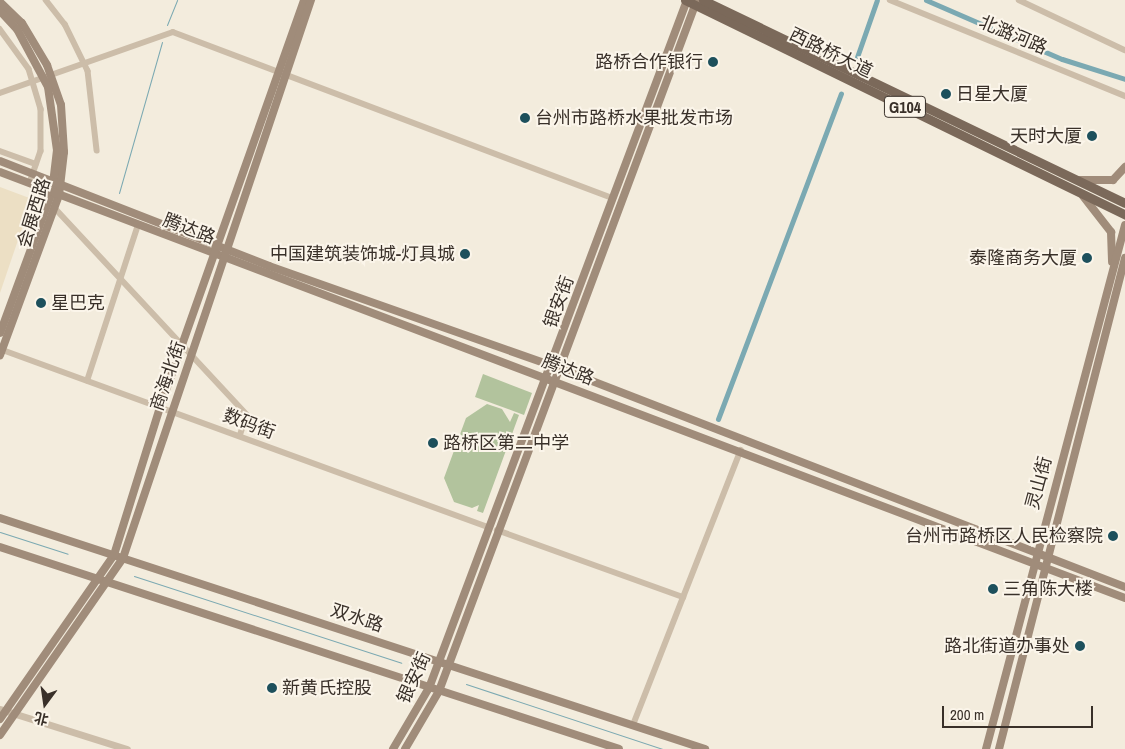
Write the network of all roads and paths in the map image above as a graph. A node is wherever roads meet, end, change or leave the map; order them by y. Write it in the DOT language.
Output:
graph roads {
  1 [pos="46,0"];
  2 [pos="304,0"];
  3 [pos="311,0"];
  4 [pos="703,0"];
  5 [pos="890,0"];
  6 [pos="1019,0"];
  7 [pos="690,1"];
  8 [pos="0,2"];
  9 [pos="0,11"];
  10 [pos="0,29"];
  11 [pos="1125,50"];
  12 [pos="85,63"];
  13 [pos="282,73"];
  14 [pos="48,76"];
  15 [pos="34,81"];
  16 [pos="0,93"];
  17 [pos="1125,96"];
  18 [pos="97,150"];
  19 [pos="0,151"];
  20 [pos="0,161"];
  21 [pos="36,164"];
  22 [pos="1125,167"];
  23 [pos="0,172"];
  24 [pos="33,174"];
  25 [pos="1080,180"];
  26 [pos="30,184"];
  27 [pos="58,184"];
  28 [pos="1078,191"];
  29 [pos="56,193"];
  30 [pos="613,198"];
  31 [pos="1125,203"];
  32 [pos="54,207"];
  33 [pos="1125,215"];
  34 [pos="1125,225"];
  35 [pos="138,226"];
  36 [pos="219,246"];
  37 [pos="228,250"];
  38 [pos="216,256"];
  39 [pos="1125,258"];
  40 [pos="224,259"];
  41 [pos="1112,268"];
  42 [pos="1123,269"];
  43 [pos="120,280"];
  44 [pos="0,333"];
  45 [pos="183,347"];
  46 [pos="1,351"];
  47 [pos="191,355"];
  48 [pos="551,366"];
  49 [pos="561,369"];
  50 [pos="547,377"];
  51 [pos="87,381"];
  52 [pos="556,382"];
  53 [pos="160,407"];
  54 [pos="172,412"];
  55 [pos="240,436"];
  56 [pos="740,450"];
  57 [pos="0,518"];
  58 [pos="488,527"];
  59 [pos="497,530"];
  60 [pos="0,547"];
  61 [pos="1035,553"];
  62 [pos="114,555"];
  63 [pos="1046,557"];
  64 [pos="123,558"];
  65 [pos="1032,563"];
  66 [pos="1043,567"];
  67 [pos="96,579"];
  68 [pos="107,583"];
  69 [pos="1125,587"];
  70 [pos="683,597"];
  71 [pos="1125,598"];
  72 [pos="439,661"];
  73 [pos="448,664"];
  74 [pos="429,688"];
  75 [pos="439,691"];
  76 [pos="3,710"];
  77 [pos="15,714"];
  78 [pos="0,719"];
  79 [pos="633,725"];
  80 [pos="0,735"];
  81 [pos="127,749"];
  82 [pos="394,749"];
  83 [pos="405,749"];
  84 [pos="619,749"];
  85 [pos="704,749"];
  86 [pos="986,749"];
  87 [pos="999,749"];
  1 -- 12 [label="street"];
  2 -- 13 [label="main road, 商海北街"];
  3 -- 13 [label="main road, 商海北街"];
  4 -- 25 [label="main road, 西路桥大道 / G104"];
  5 -- 17 [label="street, 北潞河路"];
  6 -- 11 [label="street"];
  7 -- 28 [label="main road, 西路桥大道 / G104"];
  7 -- 30 [label="main road, 银安街"];
  7 -- 49 [label="main road, 银安街"];
  8 -- 14 [label="main road, 会展西路"];
  9 -- 14 [label="main road, 会展西路"];
  10 -- 15 [label="street"];
  12 -- 13 [label="street"];
  12 -- 14 [label="street"];
  12 -- 18 [label="street"];
  13 -- 30 [label="street"];
  13 -- 36 [label="main road, 商海北街"];
  13 -- 37 [label="main road, 商海北街"];
  14 -- 15 [label="street"];
  14 -- 27 [label="main road, 会展西路"];
  15 -- 16 [label="street"];
  15 -- 21 [label="street"];
  19 -- 21 [label="street"];
  20 -- 24 [label="main road, 腾达路"];
  21 -- 24 [label="street"];
  22 -- 25 [label="main road"];
  23 -- 26 [label="main road, 腾达路"];
  24 -- 26 [label="street"];
  24 -- 27 [label="main road, 腾达路"];
  25 -- 31 [label="main road, 西路桥大道 / G104"];
  26 -- 29 [label="main road, 腾达路"];
  27 -- 29 [label="main road, 会展西路"];
  27 -- 36 [label="main road, 腾达路"];
  28 -- 33 [label="main road, 西路桥大道 / G104"];
  28 -- 41 [label="main road"];
  29 -- 32 [label="main road, 会展西路"];
  29 -- 35 [label="main road, 腾达路"];
  29 -- 44 [label="main road, 会展西路"];
  30 -- 48 [label="main road, 银安街"];
  32 -- 43 [label="street"];
  32 -- 46 [label="main road, 会展西路"];
  34 -- 41 [label="main road, 灵山街"];
  35 -- 38 [label="main road, 腾达路"];
  35 -- 43 [label="street"];
  36 -- 37 [label="main road, 腾达路"];
  36 -- 38 [label="main road, 商海北街"];
  37 -- 40 [label="main road, 商海北街"];
  37 -- 48 [label="main road, 腾达路"];
  38 -- 40 [label="main road, 腾达路"];
  38 -- 45 [label="main road, 商海北街"];
  39 -- 42 [label="main road, 灵山街"];
  40 -- 47 [label="main road, 商海北街"];
  40 -- 50 [label="main road, 腾达路"];
  41 -- 61 [label="main road, 灵山街"];
  42 -- 63 [label="main road, 灵山街"];
  43 -- 45 [label="street"];
  43 -- 51 [label="street"];
  45 -- 47 [label="street"];
  45 -- 53 [label="main road, 商海北街"];
  46 -- 51 [label="street, 数码街"];
  47 -- 54 [label="main road, 商海北街"];
  47 -- 55 [label="street"];
  48 -- 49 [label="main road, 腾达路"];
  48 -- 50 [label="main road, 银安街"];
  49 -- 52 [label="main road, 银安街"];
  49 -- 61 [label="main road, 腾达路"];
  50 -- 52 [label="main road, 腾达路"];
  50 -- 58 [label="main road, 银安街"];
  51 -- 53 [label="street, 数码街"];
  52 -- 56 [label="main road, 腾达路"];
  52 -- 59 [label="main road, 银安街"];
  53 -- 54 [label="street, 数码街"];
  53 -- 62 [label="main road, 商海北街"];
  54 -- 55 [label="street, 数码街"];
  54 -- 64 [label="main road, 商海北街"];
  55 -- 58 [label="street, 数码街"];
  56 -- 65 [label="main road, 腾达路"];
  56 -- 70 [label="street"];
  57 -- 62 [label="main road, 双水路"];
  58 -- 72 [label="main road, 银安街"];
  59 -- 70 [label="street"];
  59 -- 73 [label="main road, 银安街"];
  60 -- 67 [label="main road"];
  61 -- 63 [label="main road, 腾达路"];
  61 -- 65 [label="main road, 灵山街"];
  62 -- 64 [label="main road, 双水路"];
  62 -- 67 [label="main road, 商海北街"];
  63 -- 66 [label="main road, 灵山街"];
  63 -- 69 [label="main road, 腾达路"];
  64 -- 68 [label="main road, 商海北街"];
  64 -- 72 [label="main road, 双水路"];
  65 -- 66 [label="main road, 腾达路"];
  65 -- 86 [label="main road, 灵山街"];
  66 -- 71 [label="main road, 腾达路"];
  66 -- 87 [label="main road, 灵山街"];
  67 -- 68 [label="main road"];
  67 -- 76 [label="main road, 商海北街"];
  68 -- 74 [label="main road"];
  68 -- 77 [label="main road, 商海北街"];
  70 -- 79 [label="street"];
  72 -- 73 [label="main road, 双水路"];
  72 -- 74 [label="main road, 银安街"];
  73 -- 75 [label="main road, 银安街"];
  73 -- 79 [label="main road, 双水路"];
  74 -- 75 [label="main road"];
  74 -- 82 [label="main road, 银安街"];
  75 -- 83 [label="main road, 银安街"];
  75 -- 84 [label="main road"];
  76 -- 77 [label="street"];
  76 -- 78 [label="main road, 商海北街"];
  77 -- 80 [label="main road, 商海北街"];
  77 -- 81 [label="street"];
  79 -- 85 [label="main road, 双水路"];
}
